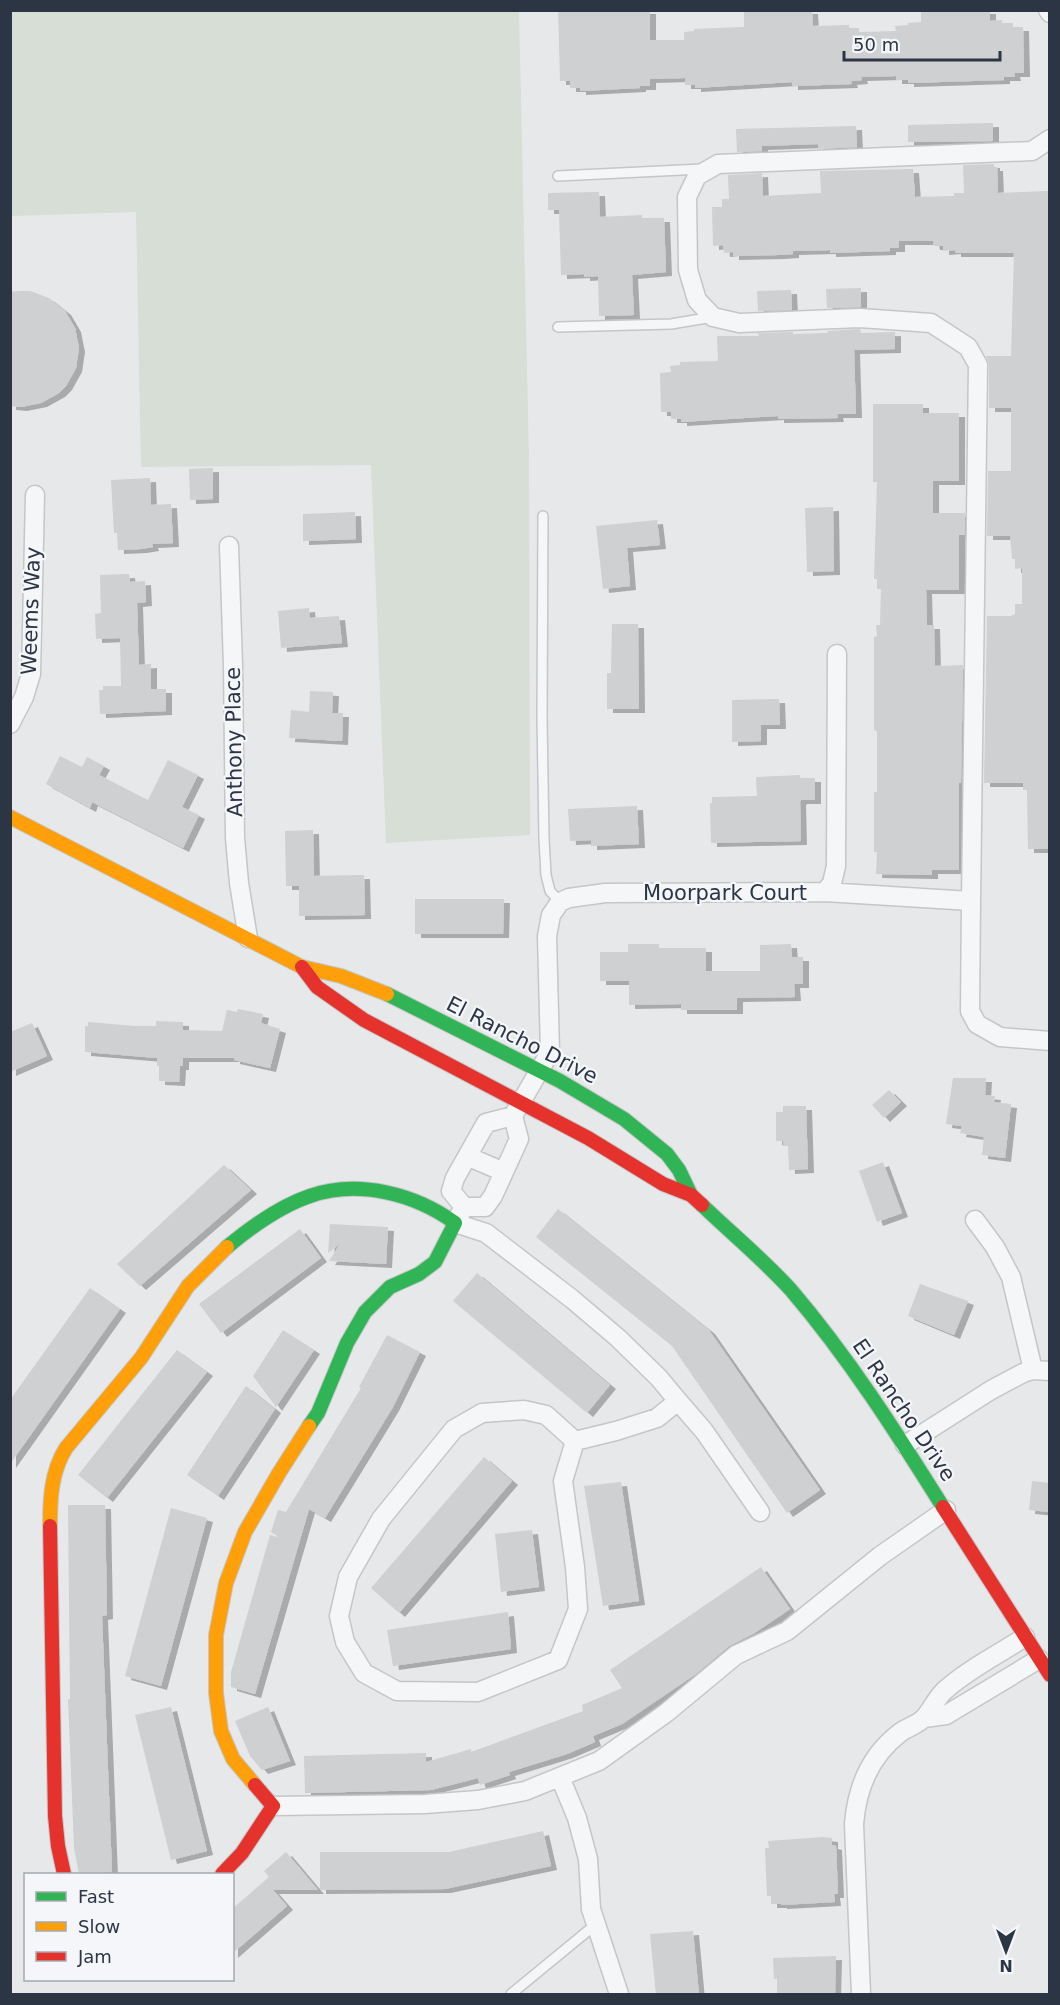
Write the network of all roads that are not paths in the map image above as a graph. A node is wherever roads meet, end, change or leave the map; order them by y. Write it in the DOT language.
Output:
graph roads {
  1 [pos="1050,139"];
  2 [pos="710,168"];
  3 [pos="558,176"];
  4 [pos="712,317"];
  5 [pos="558,327"];
  6 [pos="35,495"];
  7 [pos="543,516"];
  8 [pos="229,546"];
  9 [pos="837,654"];
  10 [pos="10,724"];
  11 [pos="10,817"];
  12 [pos="825,892"];
  13 [pos="971,901"];
  14 [pos="561,902"];
  15 [pos="248,938"];
  16 [pos="302,967"];
  17 [pos="1050,1041"];
  18 [pos="540,1071"];
  19 [pos="517,1109"];
  20 [pos="469,1157"];
  21 [pos="504,1172"];
  22 [pos="691,1195"];
  23 [pos="459,1215"];
  24 [pos="975,1220"];
  25 [pos="1042,1371"];
  26 [pos="678,1401"];
  27 [pos="575,1441"];
  28 [pos="904,1445"];
  29 [pos="946,1510"];
  30 [pos="759,1512"];
  31 [pos="1025,1637"];
  32 [pos="1039,1659"];
  33 [pos="1050,1675"];
  34 [pos="924,1718"];
  35 [pos="560,1777"];
  36 [pos="273,1806"];
  37 [pos="64,1873"];
  38 [pos="224,1873"];
  39 [pos="595,1925"];
  40 [pos="511,1995"];
  41 [pos="619,1995"];
  42 [pos="861,1995"];
  1 -- 2 [label="street"];
  2 -- 3 [label="lane"];
  2 -- 4 [label="street"];
  4 -- 5 [label="lane"];
  4 -- 13 [label="street"];
  6 -- 10 [label="street, Weems Way"];
  7 -- 14 [label="lane"];
  8 -- 15 [label="street, Anthony Place"];
  9 -- 12 [label="street, Moorpark Court"];
  11 -- 15 [label="main road, El Rancho Drive"];
  12 -- 13 [label="street"];
  12 -- 14 [label="street, Moorpark Court"];
  13 -- 17 [label="street"];
  14 -- 18 [label="street"];
  15 -- 16 [label="main road, El Rancho Drive"];
  16 -- 18 [label="main road, El Rancho Drive"];
  16 -- 19 [label="main road, El Rancho Drive"];
  18 -- 19 [label="street"];
  18 -- 22 [label="main road, El Rancho Drive"];
  19 -- 20 [label="street"];
  19 -- 21 [label="street"];
  19 -- 22 [label="main road, El Rancho Drive"];
  20 -- 21 [label="street"];
  20 -- 23 [label="street"];
  21 -- 23 [label="street"];
  22 -- 28 [label="main road, El Rancho Drive"];
  23 -- 26 [label="street"];
  23 -- 36 [label="main road"];
  23 -- 37 [label="main road"];
  24 -- 25 [label="street"];
  25 -- 28 [label="street"];
  26 -- 27 [label="street"];
  26 -- 30 [label="street"];
  27 -- 27 [label="street"];
  28 -- 29 [label="main road, El Rancho Drive"];
  29 -- 31 [label="main road, El Rancho Drive"];
  29 -- 35 [label="street"];
  31 -- 32 [label="main road, El Rancho Drive"];
  31 -- 34 [label="street"];
  32 -- 33 [label="main road, El Rancho Drive"];
  32 -- 34 [label="street"];
  34 -- 42 [label="street"];
  35 -- 36 [label="street"];
  35 -- 39 [label="street"];
  36 -- 38 [label="main road"];
  39 -- 40 [label="lane"];
  39 -- 41 [label="street"];
}
